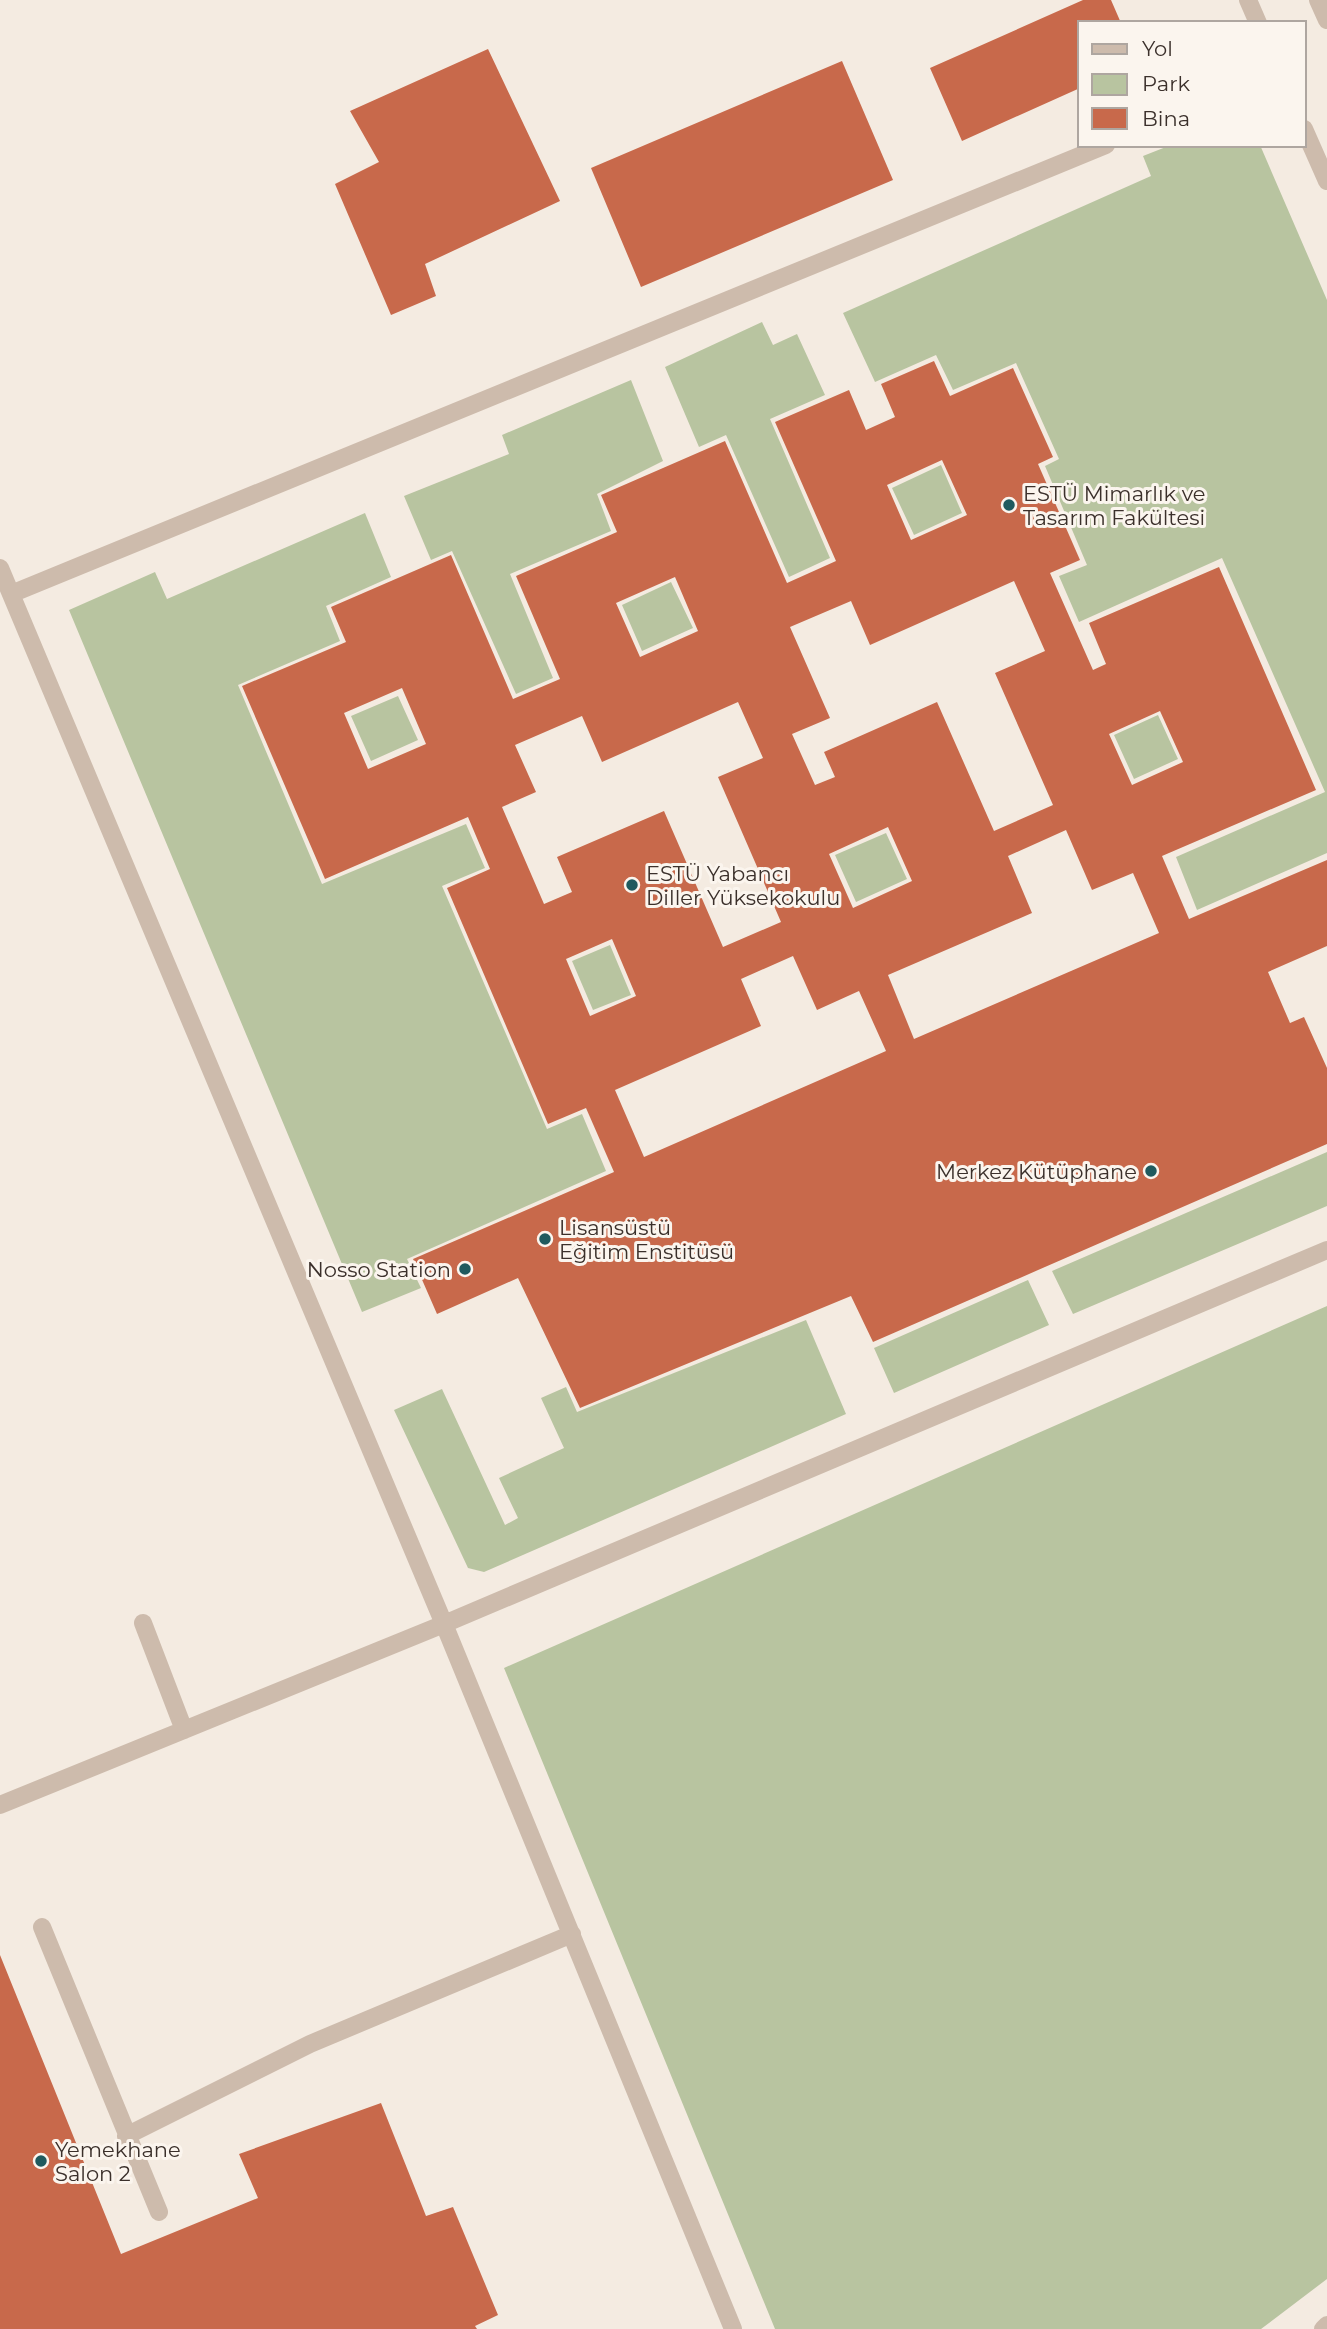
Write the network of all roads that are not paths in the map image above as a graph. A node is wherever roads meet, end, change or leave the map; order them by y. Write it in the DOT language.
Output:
graph roads {
  1 [pos="1248,0"];
  2 [pos="1318,0"];
  3 [pos="1327,20"];
  4 [pos="1257,21"];
  5 [pos="1306,134"];
  6 [pos="1101,147"];
  7 [pos="1327,181"];
  8 [pos="0,568"];
  9 [pos="10,594"];
  10 [pos="1327,1250"];
  11 [pos="143,1623"];
  12 [pos="444,1624"];
  13 [pos="184,1730"];
  14 [pos="0,1805"];
  15 [pos="42,1927"];
  16 [pos="572,1934"];
  17 [pos="126,2136"];
  18 [pos="159,2212"];
  19 [pos="1327,2325"];
  20 [pos="733,2329"];
  21 [pos="1323,2329"];
  1 -- 4 [label="street"];
  2 -- 3 [label="street"];
  5 -- 7 [label="street"];
  6 -- 9 [label="street"];
  8 -- 9 [label="street"];
  9 -- 12 [label="street"];
  10 -- 12 [label="street"];
  11 -- 13 [label="street"];
  12 -- 13 [label="street"];
  12 -- 16 [label="street"];
  13 -- 14 [label="street"];
  15 -- 17 [label="street"];
  16 -- 17 [label="street"];
  16 -- 20 [label="street"];
  17 -- 18 [label="street"];
  19 -- 21 [label="street"];
}
